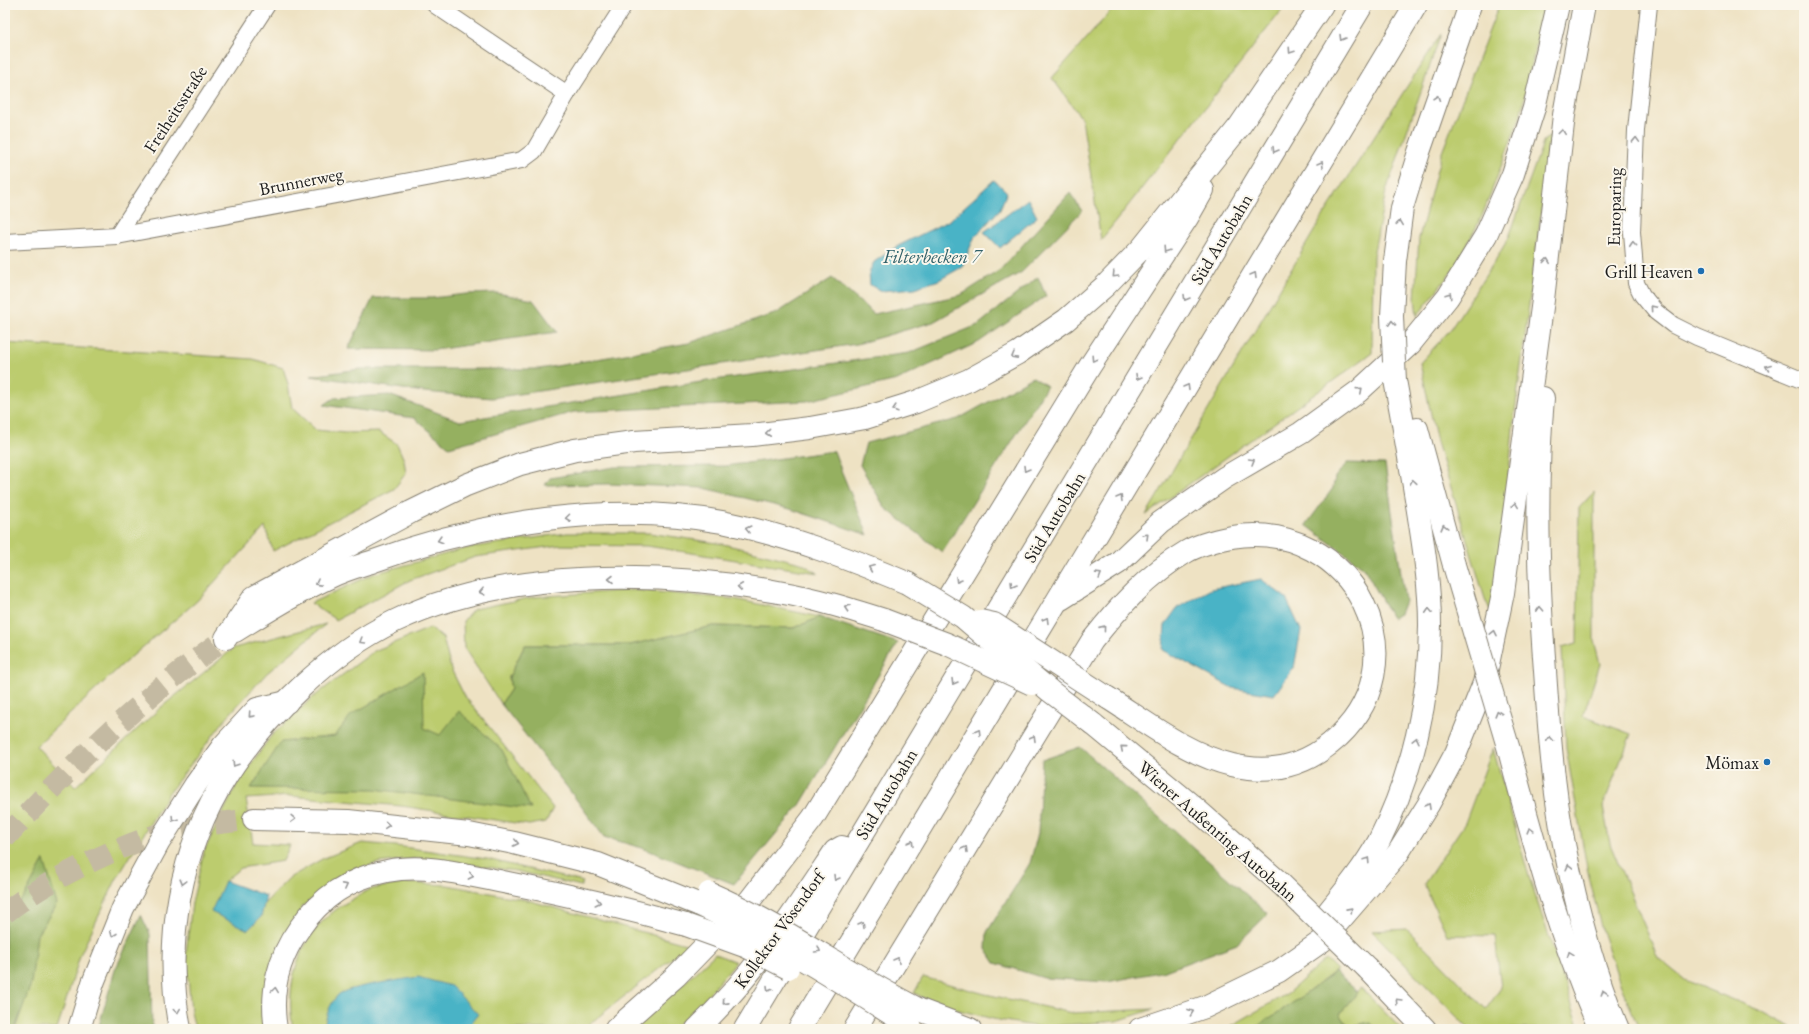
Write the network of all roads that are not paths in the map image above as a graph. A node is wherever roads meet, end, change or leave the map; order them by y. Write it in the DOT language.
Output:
graph roads {
  1 [pos="267,5"];
  2 [pos="435,5"];
  3 [pos="624,5"];
  4 [pos="1322,5"];
  5 [pos="1362,5"];
  6 [pos="1416,5"];
  7 [pos="1470,5"];
  8 [pos="1558,5"];
  9 [pos="1584,5"];
  10 [pos="1649,5"];
  11 [pos="567,94"];
  12 [pos="1239,127"];
  13 [pos="117,236"];
  14 [pos="5,242"];
  15 [pos="1542,300"];
  16 [pos="1804,381"];
  17 [pos="1413,441"];
  18 [pos="1057,602"];
  19 [pos="964,617"];
  20 [pos="1050,691"];
  21 [pos="287,702"];
  22 [pos="254,819"];
  23 [pos="863,832"];
  24 [pos="704,899"];
  25 [pos="1256,981"];
  26 [pos="915,1022"];
  27 [pos="79,1029"];
  28 [pos="180,1029"];
  29 [pos="276,1029"];
  30 [pos="616,1029"];
  31 [pos="697,1029"];
  32 [pos="745,1029"];
  33 [pos="799,1029"];
  34 [pos="856,1029"];
  35 [pos="888,1029"];
  36 [pos="970,1029"];
  37 [pos="1140,1029"];
  38 [pos="1426,1029"];
  39 [pos="1600,1029"];
  40 [pos="1618,1029"];
  1 -- 13 [label="street, Freiheitsstraße"];
  2 -- 11 [label="street"];
  3 -- 11 [label="street, Brunnerweg"];
  4 -- 12 [label="highway, one-way"];
  5 -- 23 [label="highway, Süd Autobahn, one-way"];
  18 -- 6 [label="highway, one-way"];
  17 -- 7 [label="highway, one-way, bridge"];
  18 -- 8 [label="highway, one-way"];
  15 -- 9 [label="highway, one-way"];
  16 -- 10 [label="street, Europaring, one-way"];
  11 -- 13 [label="street, Brunnerweg"];
  12 -- 19 [label="highway, bridge"];
  12 -- 30 [label="highway, one-way"];
  13 -- 14 [label="street, Brunnerweg"];
  25 -- 15 [label="highway, one-way"];
  40 -- 15 [label="highway, one-way"];
  25 -- 17 [label="highway, one-way"];
  39 -- 17 [label="highway, one-way, bridge"];
  33 -- 18 [label="highway, one-way"];
  19 -- 20 [label="highway, Wiener Außenring Autobahn, bridge"];
  34 -- 19 [label="highway, one-way, bridge"];
  20 -- 21 [label="highway, one-way, bridge"];
  38 -- 20 [label="highway, Wiener Außenring Autobahn, one-way, bridge"];
  21 -- 27 [label="highway, one-way"];
  21 -- 28 [label="highway, one-way"];
  22 -- 24 [label="highway, one-way"];
  23 -- 31 [label="highway, Kollektor Vösendorf, one-way"];
  23 -- 32 [label="highway, Süd Autobahn, one-way"];
  24 -- 26 [label="highway, bridge"];
  24 -- 26 [label="highway, one-way, bridge"];
  37 -- 25 [label="highway, one-way"];
  26 -- 36 [label="highway"];
  29 -- 35 [label="highway, one-way, bridge"];
}
